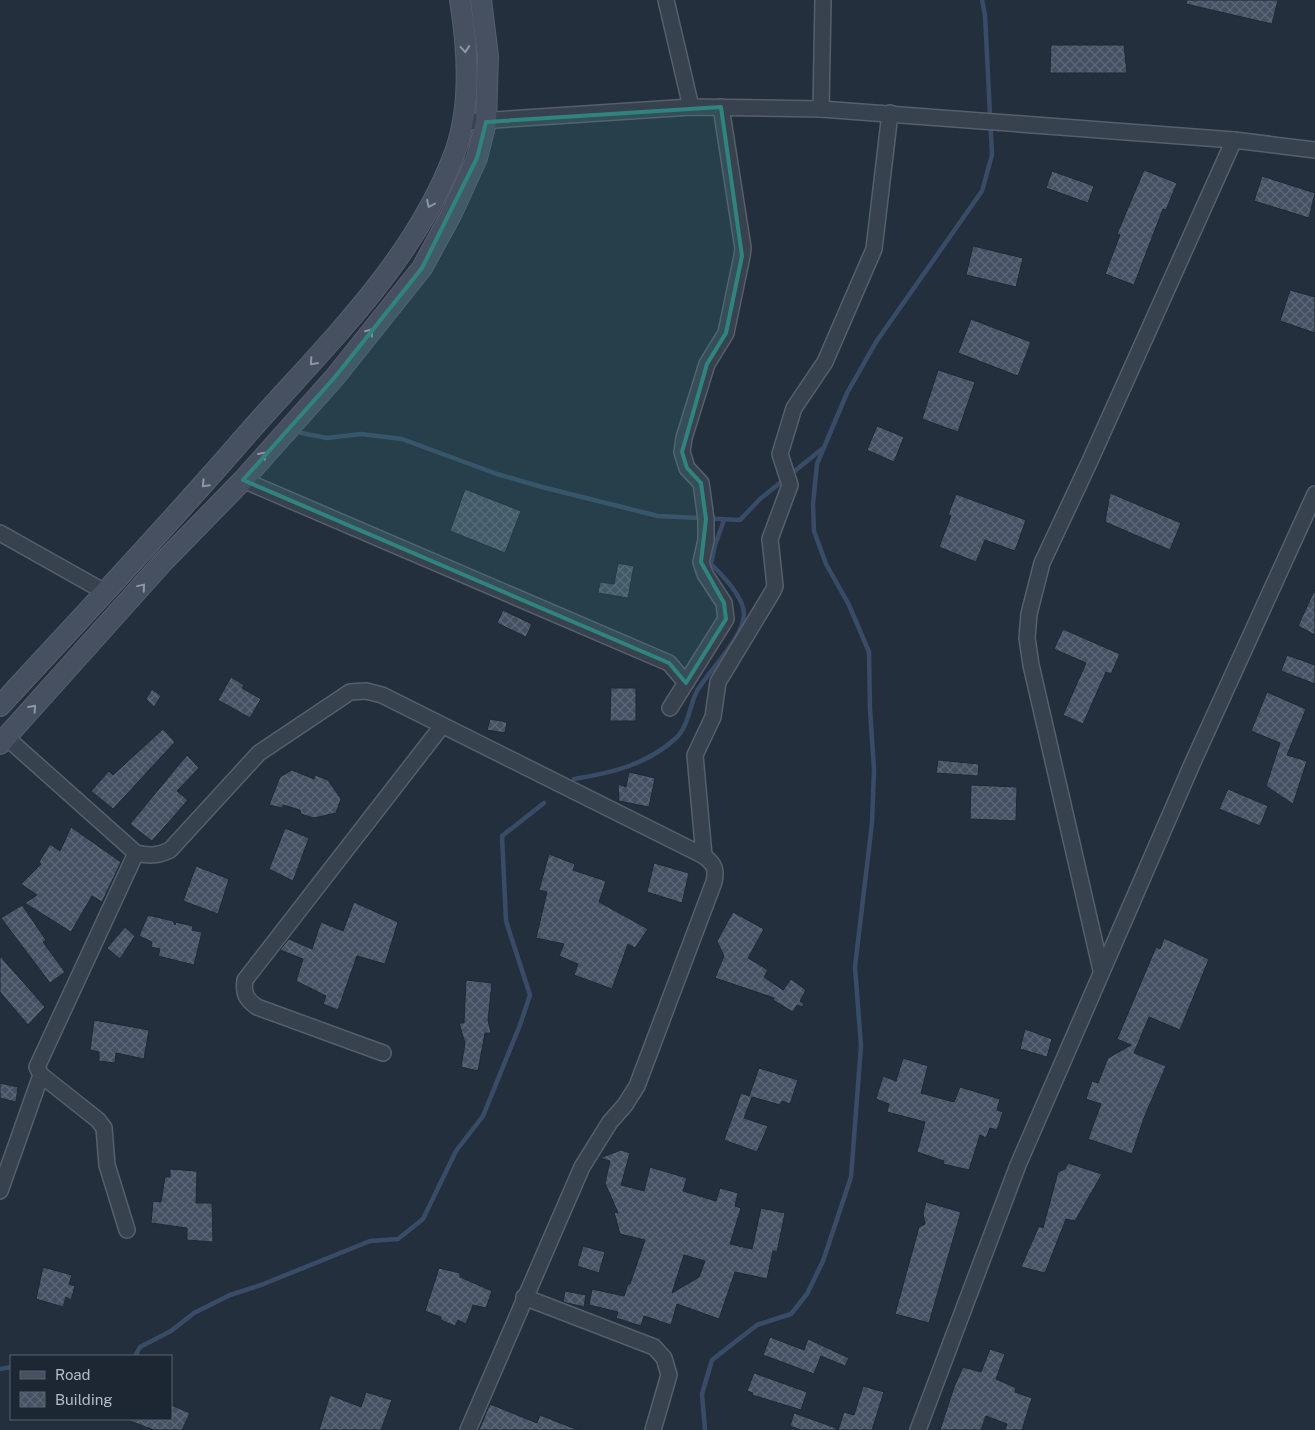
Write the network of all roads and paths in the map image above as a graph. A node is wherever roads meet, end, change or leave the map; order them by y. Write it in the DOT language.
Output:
graph roads {
  1 [pos="460,0"];
  2 [pos="481,0"];
  3 [pos="666,0"];
  4 [pos="823,0"];
  5 [pos="691,107"];
  6 [pos="721,107"];
  7 [pos="821,109"];
  8 [pos="890,113"];
  9 [pos="463,122"];
  10 [pos="486,122"];
  11 [pos="1234,140"];
  12 [pos="1315,150"];
  13 [pos="243,480"];
  14 [pos="1315,494"];
  15 [pos="0,533"];
  16 [pos="105,592"];
  17 [pos="686,683"];
  18 [pos="0,706"];
  19 [pos="670,708"];
  20 [pos="442,726"];
  21 [pos="3,741"];
  22 [pos="136,852"];
  23 [pos="704,856"];
  24 [pos="1102,970"];
  25 [pos="383,1053"];
  26 [pos="41,1075"];
  27 [pos="0,1191"];
  28 [pos="127,1230"];
  29 [pos="524,1297"];
  30 [pos="468,1430"];
  31 [pos="653,1430"];
  32 [pos="918,1430"];
  1 -- 9 [label="street, one-way"];
  2 -- 10 [label="street"];
  3 -- 5 [label="street"];
  4 -- 7 [label="street"];
  5 -- 6 [label="street"];
  5 -- 10 [label="street"];
  6 -- 7 [label="street"];
  6 -- 17 [label="street"];
  7 -- 8 [label="street"];
  8 -- 11 [label="street"];
  8 -- 23 [label="street"];
  9 -- 10 [label="street"];
  9 -- 16 [label="street, one-way"];
  13 -- 10 [label="street, one-way"];
  11 -- 12 [label="street"];
  11 -- 24 [label="street"];
  13 -- 17 [label="street"];
  21 -- 13 [label="street, one-way"];
  14 -- 24 [label="street"];
  15 -- 16 [label="street"];
  16 -- 18 [label="street"];
  17 -- 19 [label="street"];
  20 -- 22 [label="street"];
  20 -- 23 [label="street"];
  20 -- 25 [label="street"];
  21 -- 22 [label="street"];
  22 -- 26 [label="street"];
  23 -- 29 [label="street"];
  24 -- 32 [label="street"];
  26 -- 27 [label="street"];
  26 -- 28 [label="street"];
  29 -- 30 [label="street"];
  29 -- 31 [label="street"];
}
